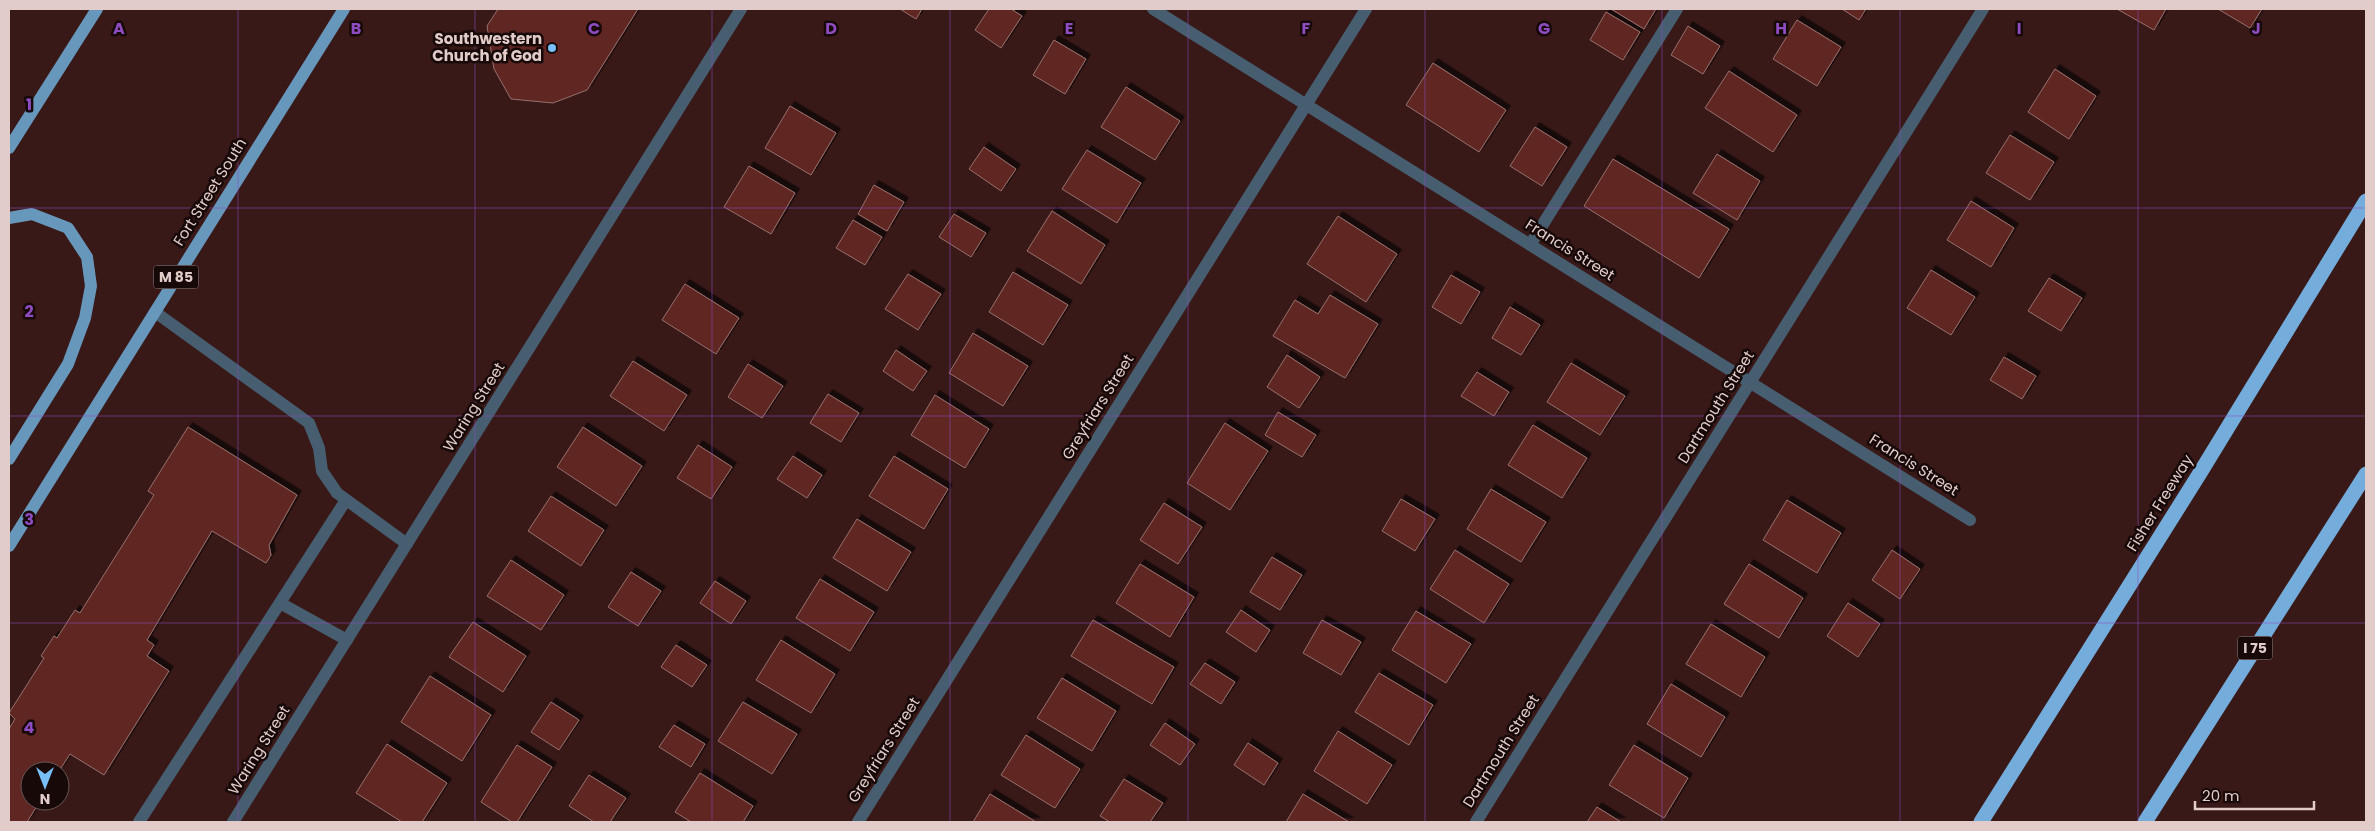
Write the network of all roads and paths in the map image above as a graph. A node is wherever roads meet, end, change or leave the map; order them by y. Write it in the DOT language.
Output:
graph roads {
  1 [pos="97,9"];
  2 [pos="344,9"];
  3 [pos="741,9"];
  4 [pos="1153,9"];
  5 [pos="1366,9"];
  6 [pos="1677,9"];
  7 [pos="1983,9"];
  8 [pos="1306,105"];
  9 [pos="9,148"];
  10 [pos="2366,201"];
  11 [pos="9,218"];
  12 [pos="1530,245"];
  13 [pos="154,312"];
  14 [pos="1751,382"];
  15 [pos="9,459"];
  16 [pos="2366,474"];
  17 [pos="346,500"];
  18 [pos="1970,520"];
  19 [pos="407,544"];
  20 [pos="9,546"];
  21 [pos="280,603"];
  22 [pos="347,640"];
  23 [pos="140,822"];
  24 [pos="234,822"];
  25 [pos="858,822"];
  26 [pos="1476,822"];
  27 [pos="1981,822"];
  28 [pos="2145,822"];
  1 -- 9 [label="main road"];
  2 -- 13 [label="main road, Fort Street South / M 85"];
  3 -- 19 [label="street, Waring Street"];
  4 -- 8 [label="street, Francis Street"];
  5 -- 8 [label="street, Greyfriars Street"];
  6 -- 12 [label="street"];
  7 -- 14 [label="street, Dartmouth Street"];
  8 -- 12 [label="street, Francis Street"];
  8 -- 25 [label="street, Greyfriars Street"];
  10 -- 27 [label="highway, Fisher Freeway"];
  11 -- 15 [label="main road"];
  12 -- 14 [label="street, Francis Street"];
  13 -- 17 [label="street"];
  13 -- 20 [label="main road, Fort Street South / M 85"];
  14 -- 18 [label="street, Francis Street"];
  14 -- 26 [label="street, Dartmouth Street"];
  16 -- 28 [label="highway, I 75"];
  17 -- 19 [label="street"];
  17 -- 21 [label="street"];
  19 -- 22 [label="street, Waring Street"];
  21 -- 22 [label="street"];
  21 -- 23 [label="street"];
  22 -- 24 [label="street, Waring Street"];
}
